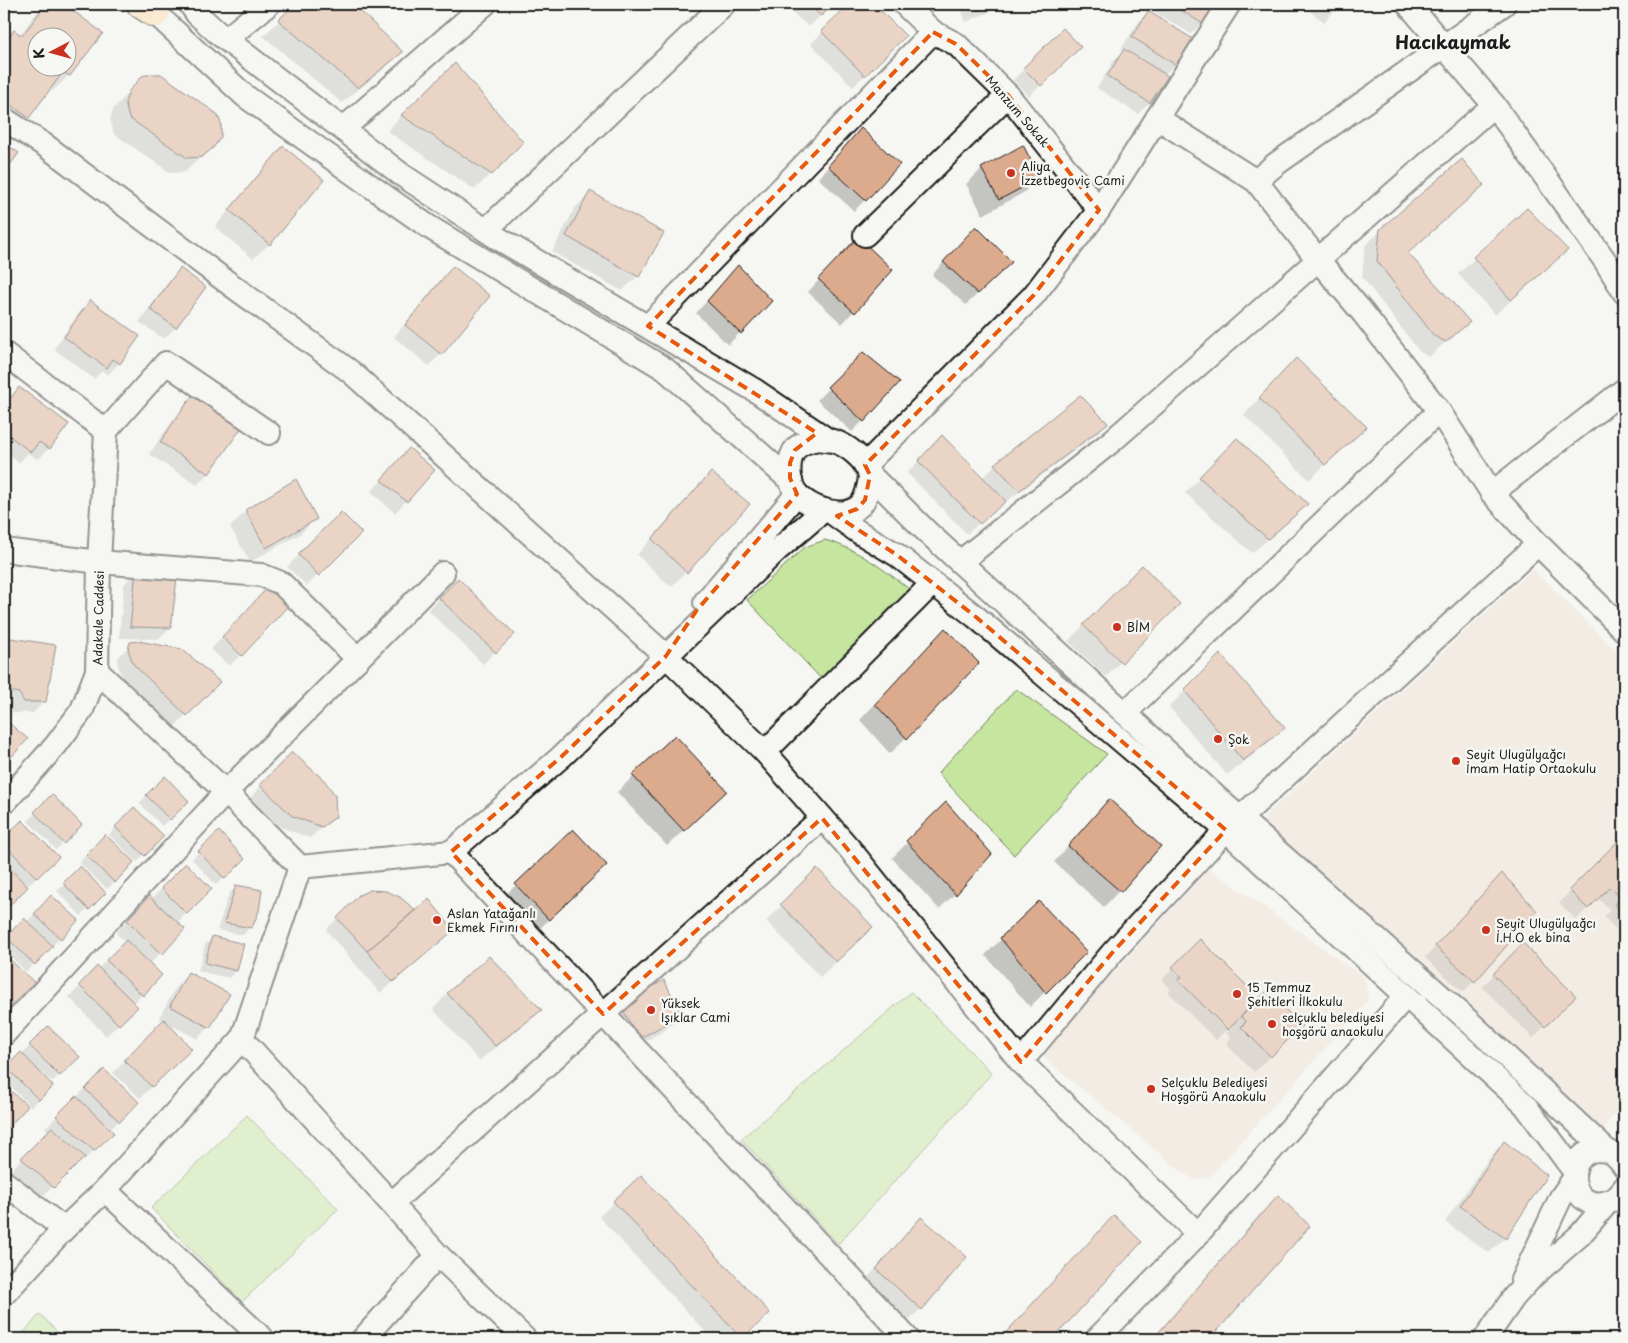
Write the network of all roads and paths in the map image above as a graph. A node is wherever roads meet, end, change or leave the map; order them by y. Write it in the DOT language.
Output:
graph roads {
  1 [pos="190,4"];
  2 [pos="269,4"];
  3 [pos="486,4"];
  4 [pos="724,4"];
  5 [pos="904,4"];
  6 [pos="1229,4"];
  7 [pos="1408,4"];
  8 [pos="1504,4"];
  9 [pos="148,7"];
  10 [pos="933,32"];
  11 [pos="226,39"];
  12 [pos="1444,45"];
  13 [pos="1008,96"];
  14 [pos="1494,105"];
  15 [pos="1158,118"];
  16 [pos="4,119"];
  17 [pos="342,129"];
  18 [pos="1256,181"];
  19 [pos="1099,210"];
  20 [pos="486,230"];
  21 [pos="865,235"];
  22 [pos="1319,261"];
  23 [pos="1624,292"];
  24 [pos="648,326"];
  25 [pos="4,353"];
  26 [pos="1624,390"];
  27 [pos="1439,411"];
  28 [pos="106,431"];
  29 [pos="269,433"];
  30 [pos="828,440"];
  31 [pos="868,470"];
  32 [pos="794,487"];
  33 [pos="1492,493"];
  34 [pos="827,511"];
  35 [pos="1538,544"];
  36 [pos="4,550"];
  37 [pos="99,562"];
  38 [pos="960,562"];
  39 [pos="443,573"];
  40 [pos="933,583"];
  41 [pos="1624,630"];
  42 [pos="666,656"];
  43 [pos="358,659"];
  44 [pos="98,671"];
  45 [pos="1125,713"];
  46 [pos="765,752"];
  47 [pos="226,792"];
  48 [pos="4,803"];
  49 [pos="822,818"];
  50 [pos="1233,824"];
  51 [pos="451,852"];
  52 [pos="300,867"];
  53 [pos="1406,996"];
  54 [pos="603,1014"];
  55 [pos="4,1034"];
  56 [pos="242,1039"];
  57 [pos="1021,1062"];
  58 [pos="1607,1151"];
  59 [pos="1624,1166"];
  60 [pos="1573,1176"];
  61 [pos="4,1182"];
  62 [pos="105,1190"];
  63 [pos="1618,1199"];
  64 [pos="392,1203"];
  65 [pos="64,1228"];
  66 [pos="1198,1234"];
  67 [pos="438,1255"];
  68 [pos="4,1294"];
  69 [pos="1514,1297"];
  70 [pos="262,1339"];
  71 [pos="363,1339"];
  72 [pos="525,1339"];
  73 [pos="908,1339"];
  74 [pos="1097,1339"];
  75 [pos="1485,1339"];
  1 -- 11 [label="street"];
  2 -- 11 [label="street"];
  3 -- 17 [label="street"];
  4 -- 20 [label="street"];
  5 -- 10 [label="street, Manzum Sokak"];
  6 -- 15 [label="street"];
  7 -- 12 [label="street"];
  8 -- 12 [label="street"];
  9 -- 32 [label="street"];
  10 -- 13 [label="street, Manzum Sokak"];
  10 -- 24 [label="street"];
  11 -- 17 [label="street"];
  12 -- 14 [label="street"];
  12 -- 18 [label="street"];
  13 -- 19 [label="street, Manzum Sokak"];
  13 -- 21 [label="street"];
  14 -- 22 [label="street"];
  14 -- 23 [label="street"];
  15 -- 18 [label="street"];
  15 -- 19 [label="street"];
  16 -- 42 [label="street"];
  17 -- 20 [label="street"];
  18 -- 22 [label="street"];
  19 -- 31 [label="street"];
  20 -- 24 [label="street"];
  22 -- 27 [label="street"];
  22 -- 38 [label="street"];
  24 -- 30 [label="street"];
  25 -- 28 [label="street"];
  26 -- 33 [label="street"];
  27 -- 33 [label="street"];
  27 -- 45 [label="street"];
  28 -- 29 [label="street"];
  28 -- 37 [label="street, Adakale Caddesi"];
  30 -- 31 [label="street"];
  30 -- 32 [label="street"];
  31 -- 34 [label="street"];
  31 -- 38 [label="street"];
  32 -- 34 [label="street"];
  32 -- 42 [label="street"];
  33 -- 35 [label="street"];
  34 -- 40 [label="street"];
  34 -- 42 [label="street"];
  35 -- 41 [label="street"];
  35 -- 50 [label="street"];
  36 -- 37 [label="street"];
  37 -- 43 [label="street"];
  37 -- 44 [label="street, Adakale Caddesi"];
  38 -- 45 [label="street"];
  39 -- 43 [label="street"];
  40 -- 46 [label="street"];
  40 -- 50 [label="street"];
  42 -- 46 [label="street"];
  42 -- 51 [label="street"];
  43 -- 47 [label="street"];
  44 -- 47 [label="street"];
  44 -- 48 [label="street, Adakale Caddesi"];
  45 -- 50 [label="street"];
  46 -- 49 [label="street"];
  47 -- 52 [label="street"];
  47 -- 55 [label="street"];
  49 -- 54 [label="street"];
  49 -- 57 [label="street"];
  50 -- 53 [label="street"];
  50 -- 57 [label="street"];
  50 -- 58 [label="street"];
  51 -- 52 [label="street"];
  51 -- 54 [label="street"];
  52 -- 56 [label="street"];
  53 -- 60 [label="street"];
  53 -- 66 [label="street"];
  54 -- 64 [label="street"];
  54 -- 73 [label="street"];
  56 -- 62 [label="street"];
  56 -- 64 [label="street"];
  57 -- 66 [label="street"];
  58 -- 59 [label="street"];
  58 -- 60 [label="street"];
  60 -- 63 [label="street"];
  60 -- 69 [label="street"];
  61 -- 65 [label="street"];
  62 -- 65 [label="street"];
  62 -- 70 [label="street"];
  63 -- 69 [label="street"];
  64 -- 67 [label="street"];
  65 -- 68 [label="street"];
  66 -- 74 [label="street"];
  67 -- 71 [label="street"];
  67 -- 72 [label="street"];
  69 -- 75 [label="street"];
}
